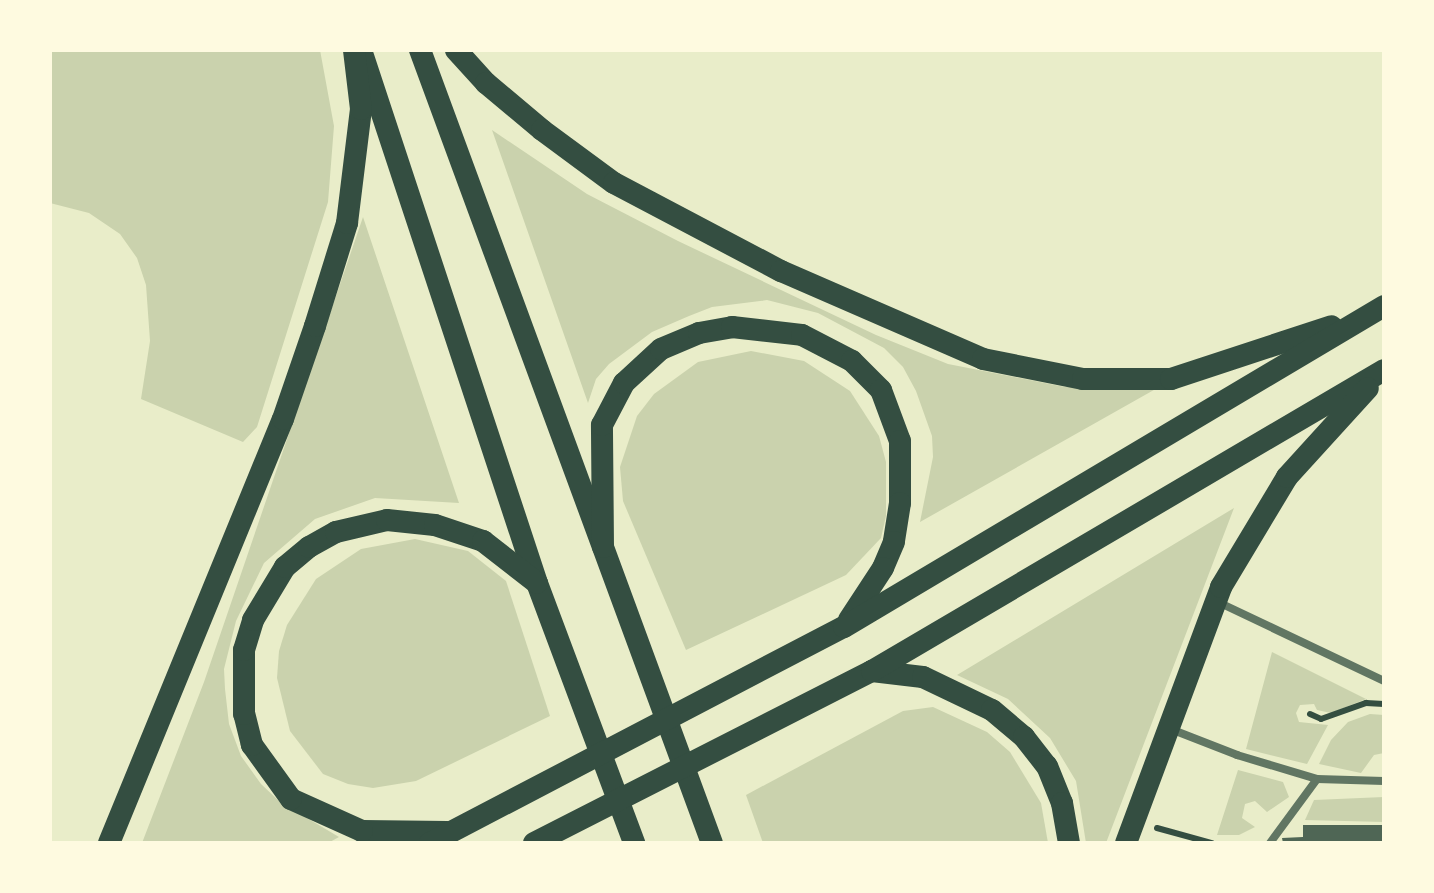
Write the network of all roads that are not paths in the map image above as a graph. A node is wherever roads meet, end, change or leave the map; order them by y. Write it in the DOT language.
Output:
graph roads {
  1 [pos="358,50"];
  2 [pos="420,50"];
  3 [pos="456,50"];
  4 [pos="1379,309"];
  5 [pos="1384,371"];
  6 [pos="603,547"];
  7 [pos="537,583"];
  8 [pos="1216,602"];
  9 [pos="844,627"];
  10 [pos="872,671"];
  11 [pos="1384,681"];
  12 [pos="1169,728"];
  13 [pos="1316,779"];
  14 [pos="1384,781"];
  15 [pos="440,838"];
  16 [pos="109,843"];
  17 [pos="534,843"];
  18 [pos="634,843"];
  19 [pos="712,843"];
  20 [pos="1069,843"];
  21 [pos="1126,843"];
  22 [pos="1270,843"];
  1 -- 7 [label="main road"];
  1 -- 16 [label="main road"];
  2 -- 6 [label="main road"];
  3 -- 4 [label="main road"];
  4 -- 9 [label="main road"];
  5 -- 8 [label="main road"];
  5 -- 10 [label="main road"];
  6 -- 9 [label="main road"];
  6 -- 19 [label="main road"];
  7 -- 15 [label="main road"];
  7 -- 18 [label="main road"];
  8 -- 11 [label="lane"];
  8 -- 12 [label="main road"];
  9 -- 15 [label="main road"];
  10 -- 17 [label="main road"];
  10 -- 20 [label="main road"];
  12 -- 13 [label="lane"];
  12 -- 21 [label="main road"];
  13 -- 14 [label="lane"];
  13 -- 22 [label="lane"];
}
